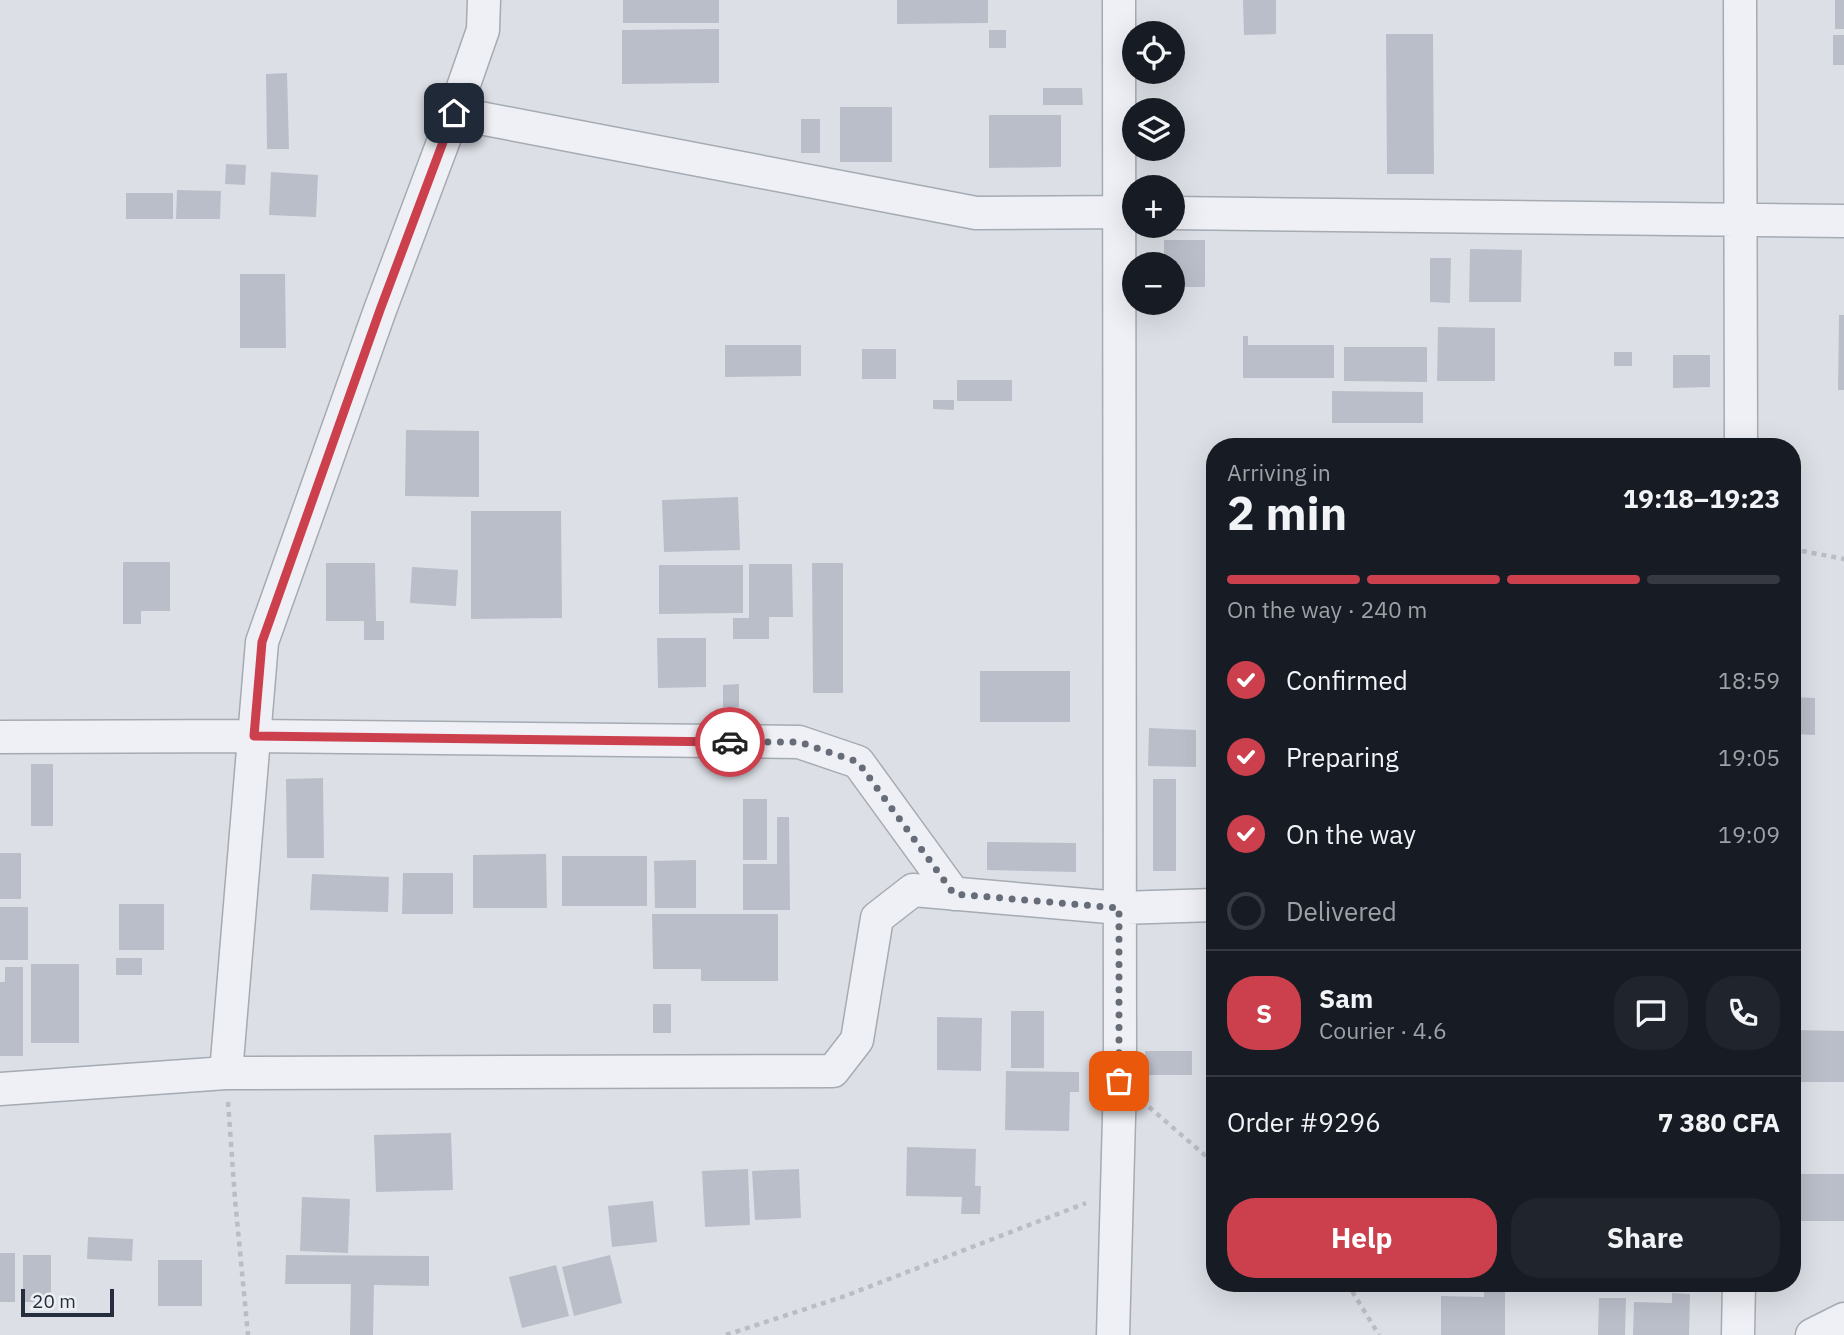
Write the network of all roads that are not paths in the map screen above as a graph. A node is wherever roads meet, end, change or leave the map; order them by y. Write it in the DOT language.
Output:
graph roads {
  1 [pos="484,0"];
  2 [pos="1119,0"];
  3 [pos="1740,0"];
  4 [pos="454,113"];
  5 [pos="1126,175"];
  6 [pos="1122,212"];
  7 [pos="1185,213"];
  8 [pos="1741,220"];
  9 [pos="1844,221"];
  10 [pos="1127,238"];
  11 [pos="1741,438"];
  12 [pos="254,736"];
  13 [pos="0,737"];
  14 [pos="954,894"];
  15 [pos="1206,905"];
  16 [pos="1119,908"];
  17 [pos="226,1073"];
  18 [pos="0,1089"];
  19 [pos="1739,1292"];
  20 [pos="1844,1319"];
  21 [pos="1113,1335"];
  22 [pos="1738,1335"];
  23 [pos="1812,1335"];
  1 -- 4 [label="street"];
  2 -- 5 [label="street"];
  3 -- 8 [label="street"];
  4 -- 6 [label="street"];
  4 -- 12 [label="street"];
  7 -- 8 [label="street"];
  8 -- 9 [label="street"];
  8 -- 11 [label="street"];
  10 -- 16 [label="street"];
  12 -- 13 [label="street"];
  12 -- 14 [label="street"];
  12 -- 17 [label="street"];
  14 -- 16 [label="street"];
  14 -- 17 [label="street"];
  15 -- 16 [label="street"];
  16 -- 21 [label="street"];
  17 -- 18 [label="street"];
  19 -- 22 [label="street"];
  20 -- 23 [label="street"];
}
